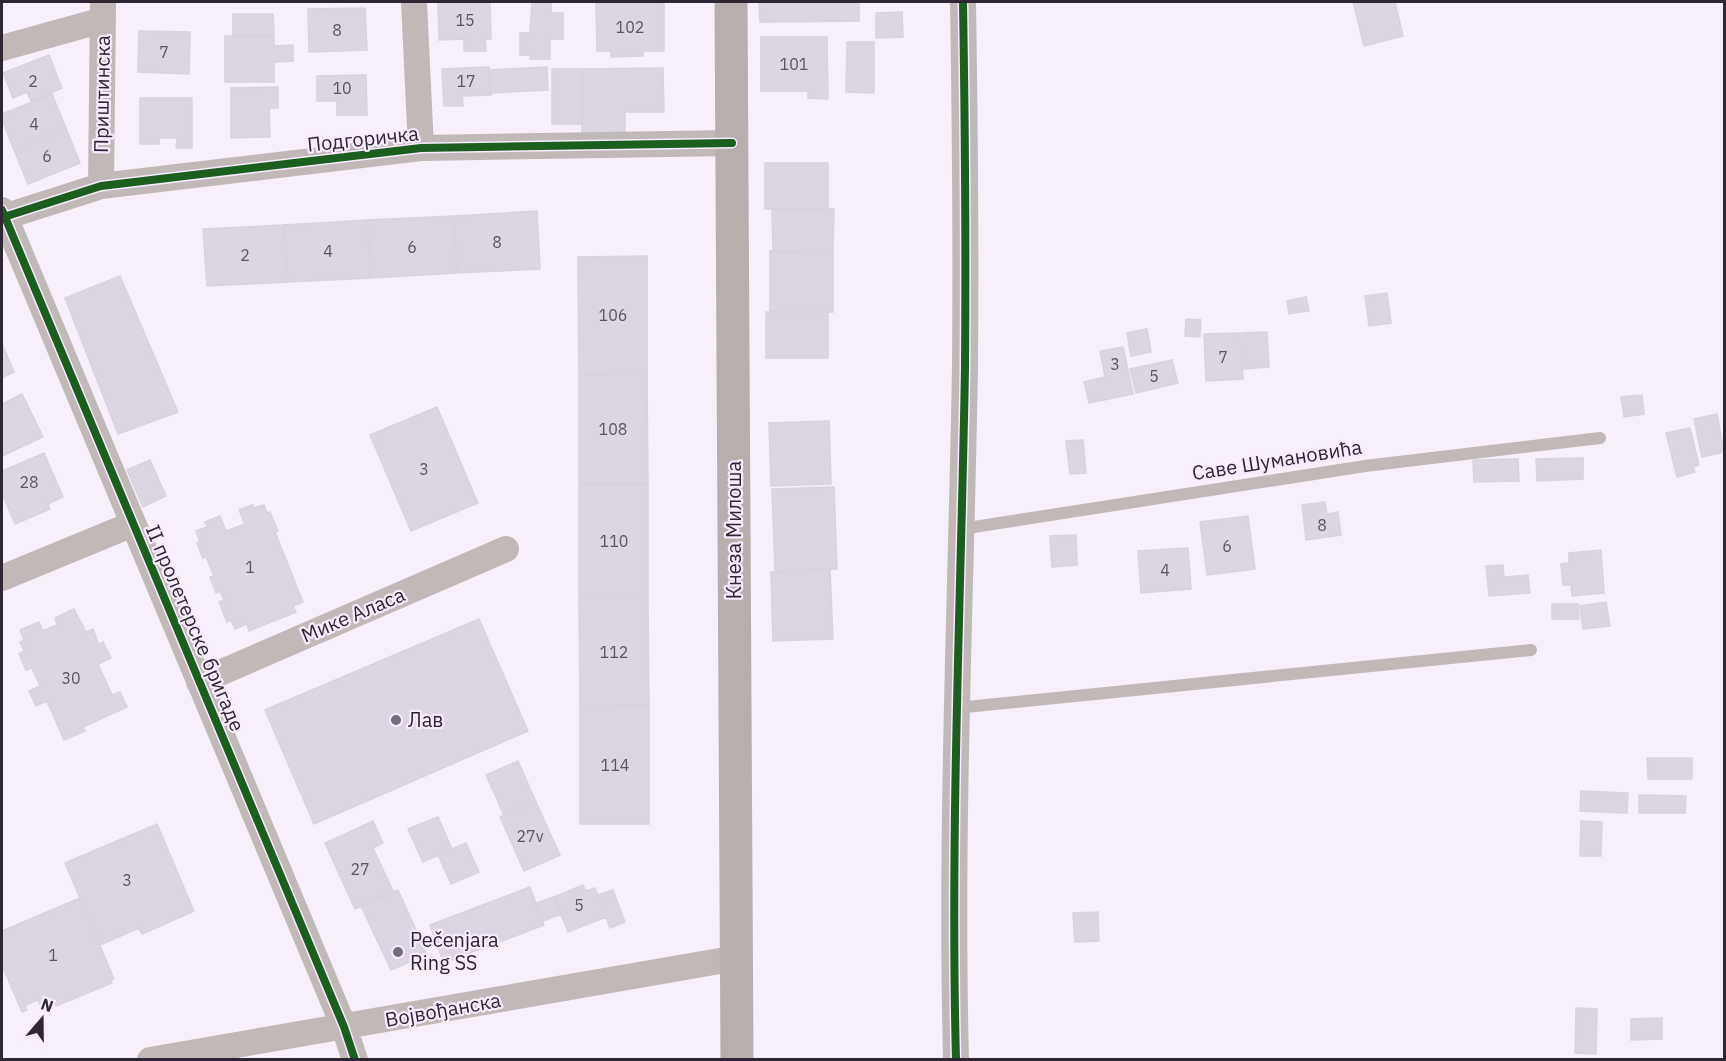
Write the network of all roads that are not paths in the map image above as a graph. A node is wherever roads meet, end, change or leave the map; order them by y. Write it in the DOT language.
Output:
graph roads {
  1 [pos="414,2"];
  2 [pos="731,2"];
  3 [pos="963,2"];
  4 [pos="103,11"];
  5 [pos="2,48"];
  6 [pos="732,143"];
  7 [pos="421,148"];
  8 [pos="101,186"];
  9 [pos="3,213"];
  10 [pos="1600,438"];
  11 [pos="133,524"];
  12 [pos="961,529"];
  13 [pos="506,549"];
  14 [pos="2,578"];
  15 [pos="1531,650"];
  16 [pos="199,682"];
  17 [pos="956,708"];
  18 [pos="737,958"];
  19 [pos="344,1027"];
  20 [pos="150,1059"];
  21 [pos="355,1059"];
  22 [pos="737,1059"];
  23 [pos="956,1059"];
  1 -- 7 [label="street"];
  2 -- 6 [label="main road, Кнеза Милоша"];
  3 -- 12 [label="street"];
  4 -- 5 [label="street"];
  4 -- 8 [label="street, Приштинска"];
  6 -- 7 [label="street, Подгоричка"];
  6 -- 18 [label="main road, Кнеза Милоша"];
  7 -- 8 [label="street, Подгоричка"];
  8 -- 9 [label="street, Подгоричка"];
  9 -- 11 [label="street, II пролетерске бригаде"];
  10 -- 12 [label="lane, Саве Шумановића"];
  11 -- 14 [label="street"];
  11 -- 16 [label="street, II пролетерске бригаде"];
  12 -- 17 [label="street"];
  13 -- 16 [label="street, Мике Аласа"];
  15 -- 17 [label="lane"];
  16 -- 19 [label="street, II пролетерске бригаде"];
  17 -- 23 [label="street"];
  18 -- 19 [label="street, Војвођанска"];
  18 -- 22 [label="main road, Кнеза Милоша"];
  19 -- 20 [label="street, Војвођанска"];
  19 -- 21 [label="street, II пролетерске бригаде"];
}
